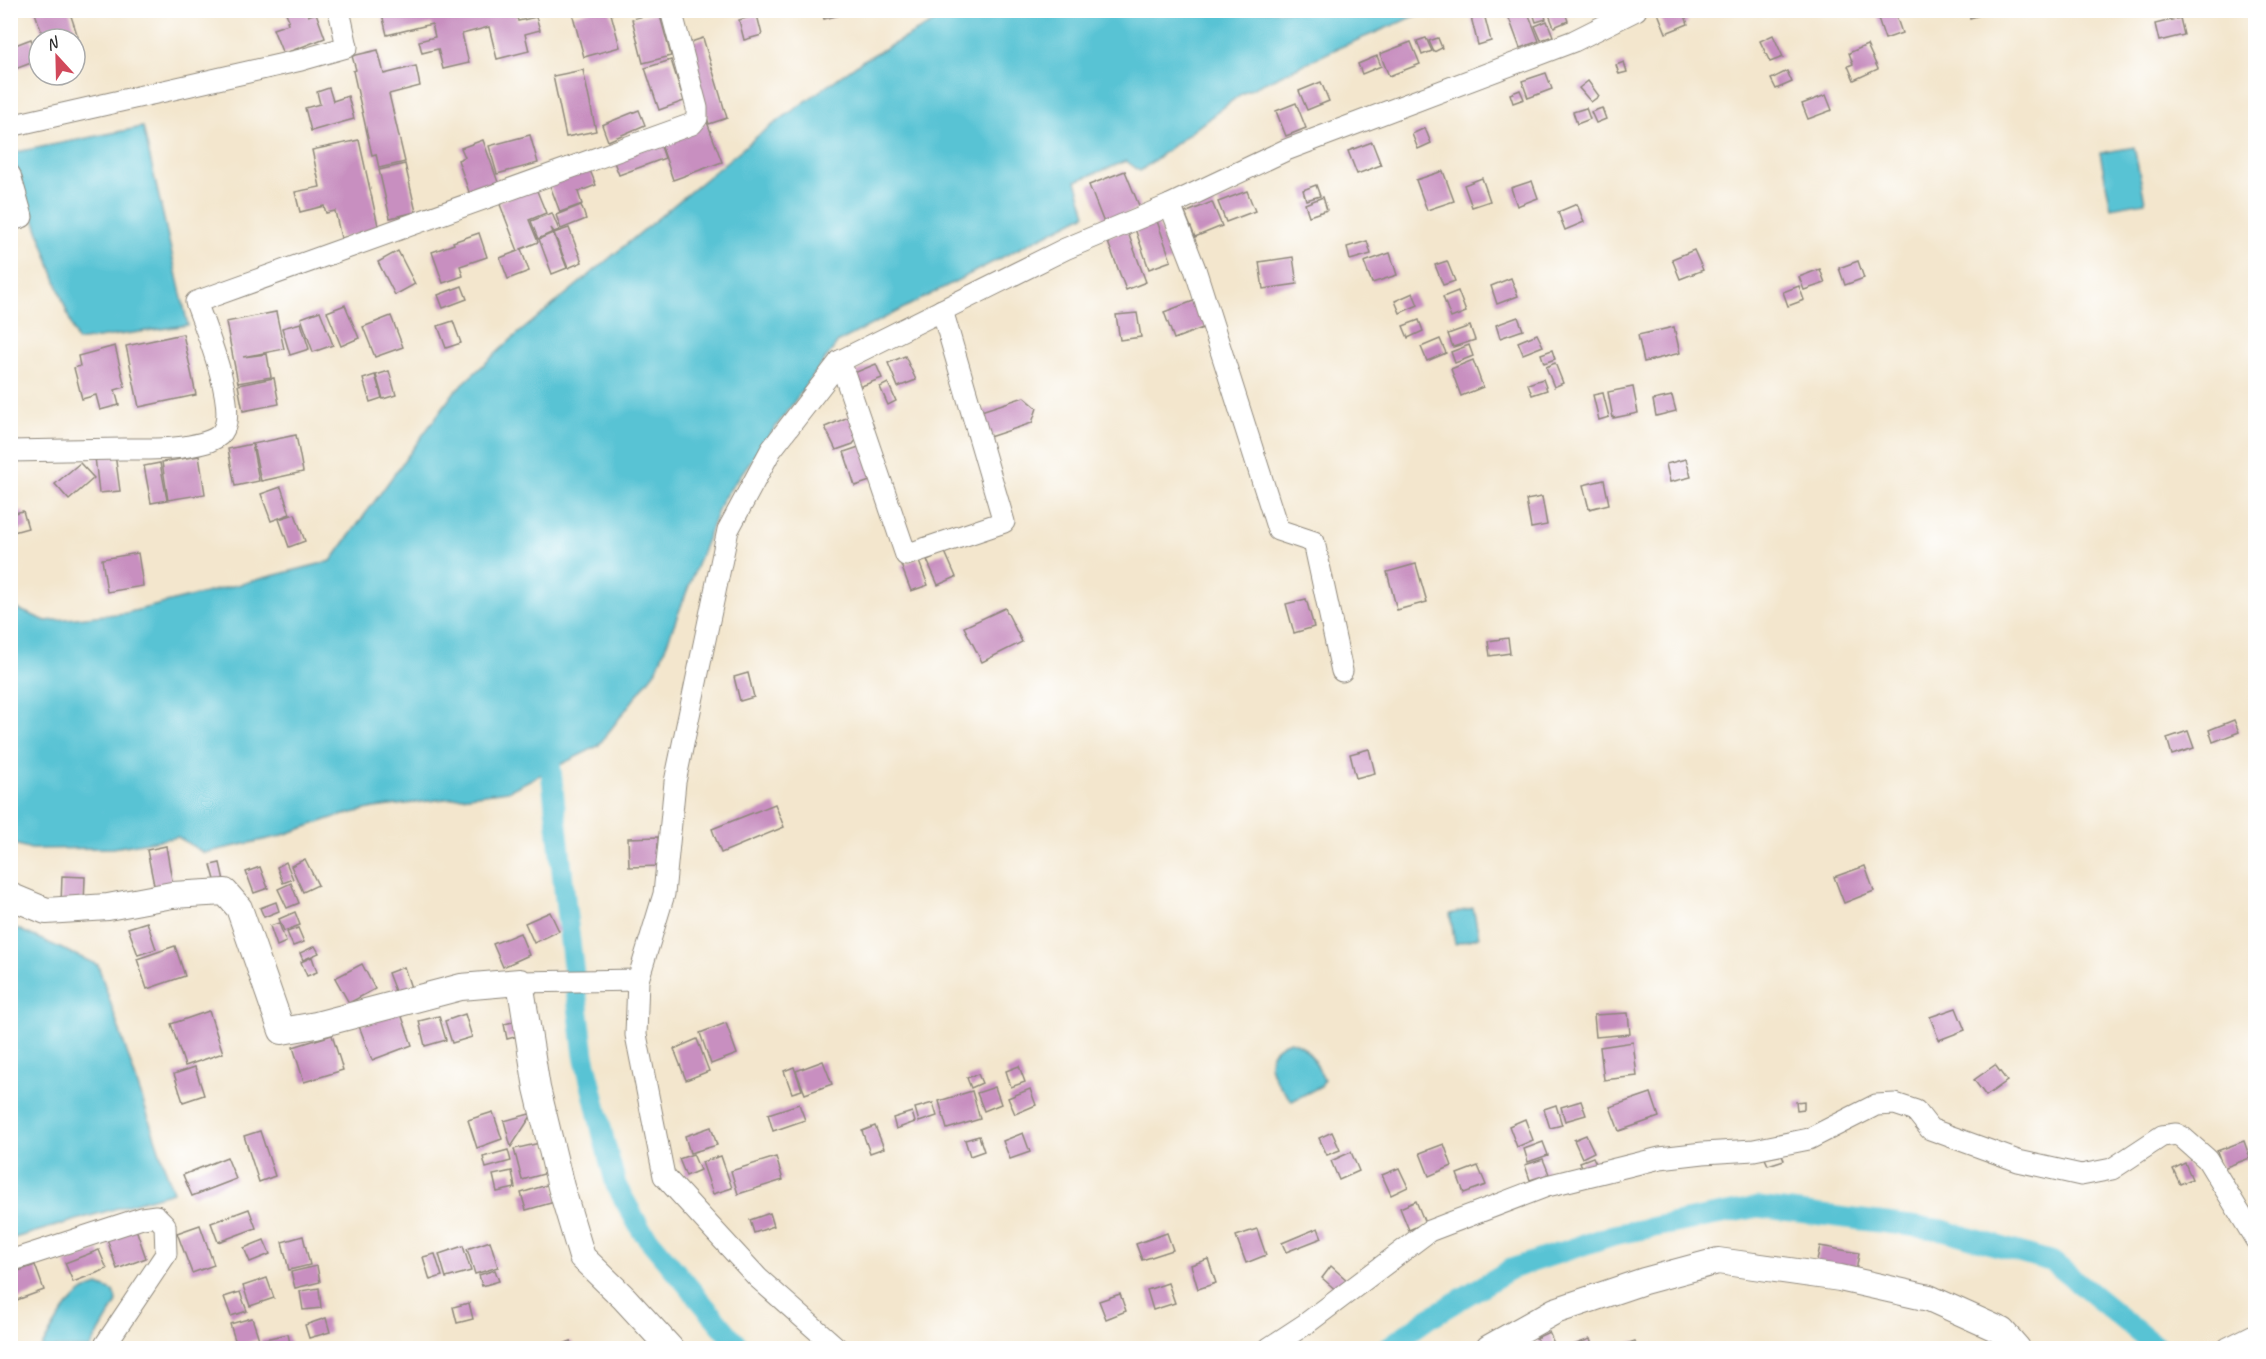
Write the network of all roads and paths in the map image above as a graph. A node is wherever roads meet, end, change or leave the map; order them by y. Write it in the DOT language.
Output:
graph roads {
  1 [pos="339,10"];
  2 [pos="671,10"];
  3 [pos="1636,10"];
  4 [pos="10,126"];
  5 [pos="10,175"];
  6 [pos="1170,205"];
  7 [pos="10,220"];
  8 [pos="942,310"];
  9 [pos="840,361"];
  10 [pos="10,451"];
  11 [pos="1342,671"];
  12 [pos="10,896"];
  13 [pos="638,981"];
  14 [pos="520,982"];
  15 [pos="2256,1240"];
  16 [pos="10,1260"];
  17 [pos="2256,1334"];
  18 [pos="103,1348"];
  19 [pos="670,1348"];
  20 [pos="837,1348"];
  21 [pos="1269,1348"];
  22 [pos="1489,1348"];
  23 [pos="2016,1348"];
  24 [pos="2228,1348"];
  1 -- 4 [label="street"];
  2 -- 10 [label="street"];
  3 -- 6 [label="street"];
  5 -- 7 [label="street"];
  6 -- 8 [label="street"];
  6 -- 11 [label="street"];
  8 -- 9 [label="street"];
  8 -- 9 [label="street"];
  9 -- 13 [label="street"];
  12 -- 14 [label="street"];
  13 -- 14 [label="street"];
  13 -- 20 [label="street"];
  14 -- 19 [label="street"];
  15 -- 21 [label="street"];
  16 -- 18 [label="street"];
  17 -- 24 [label="street"];
  22 -- 23 [label="street"];
}
